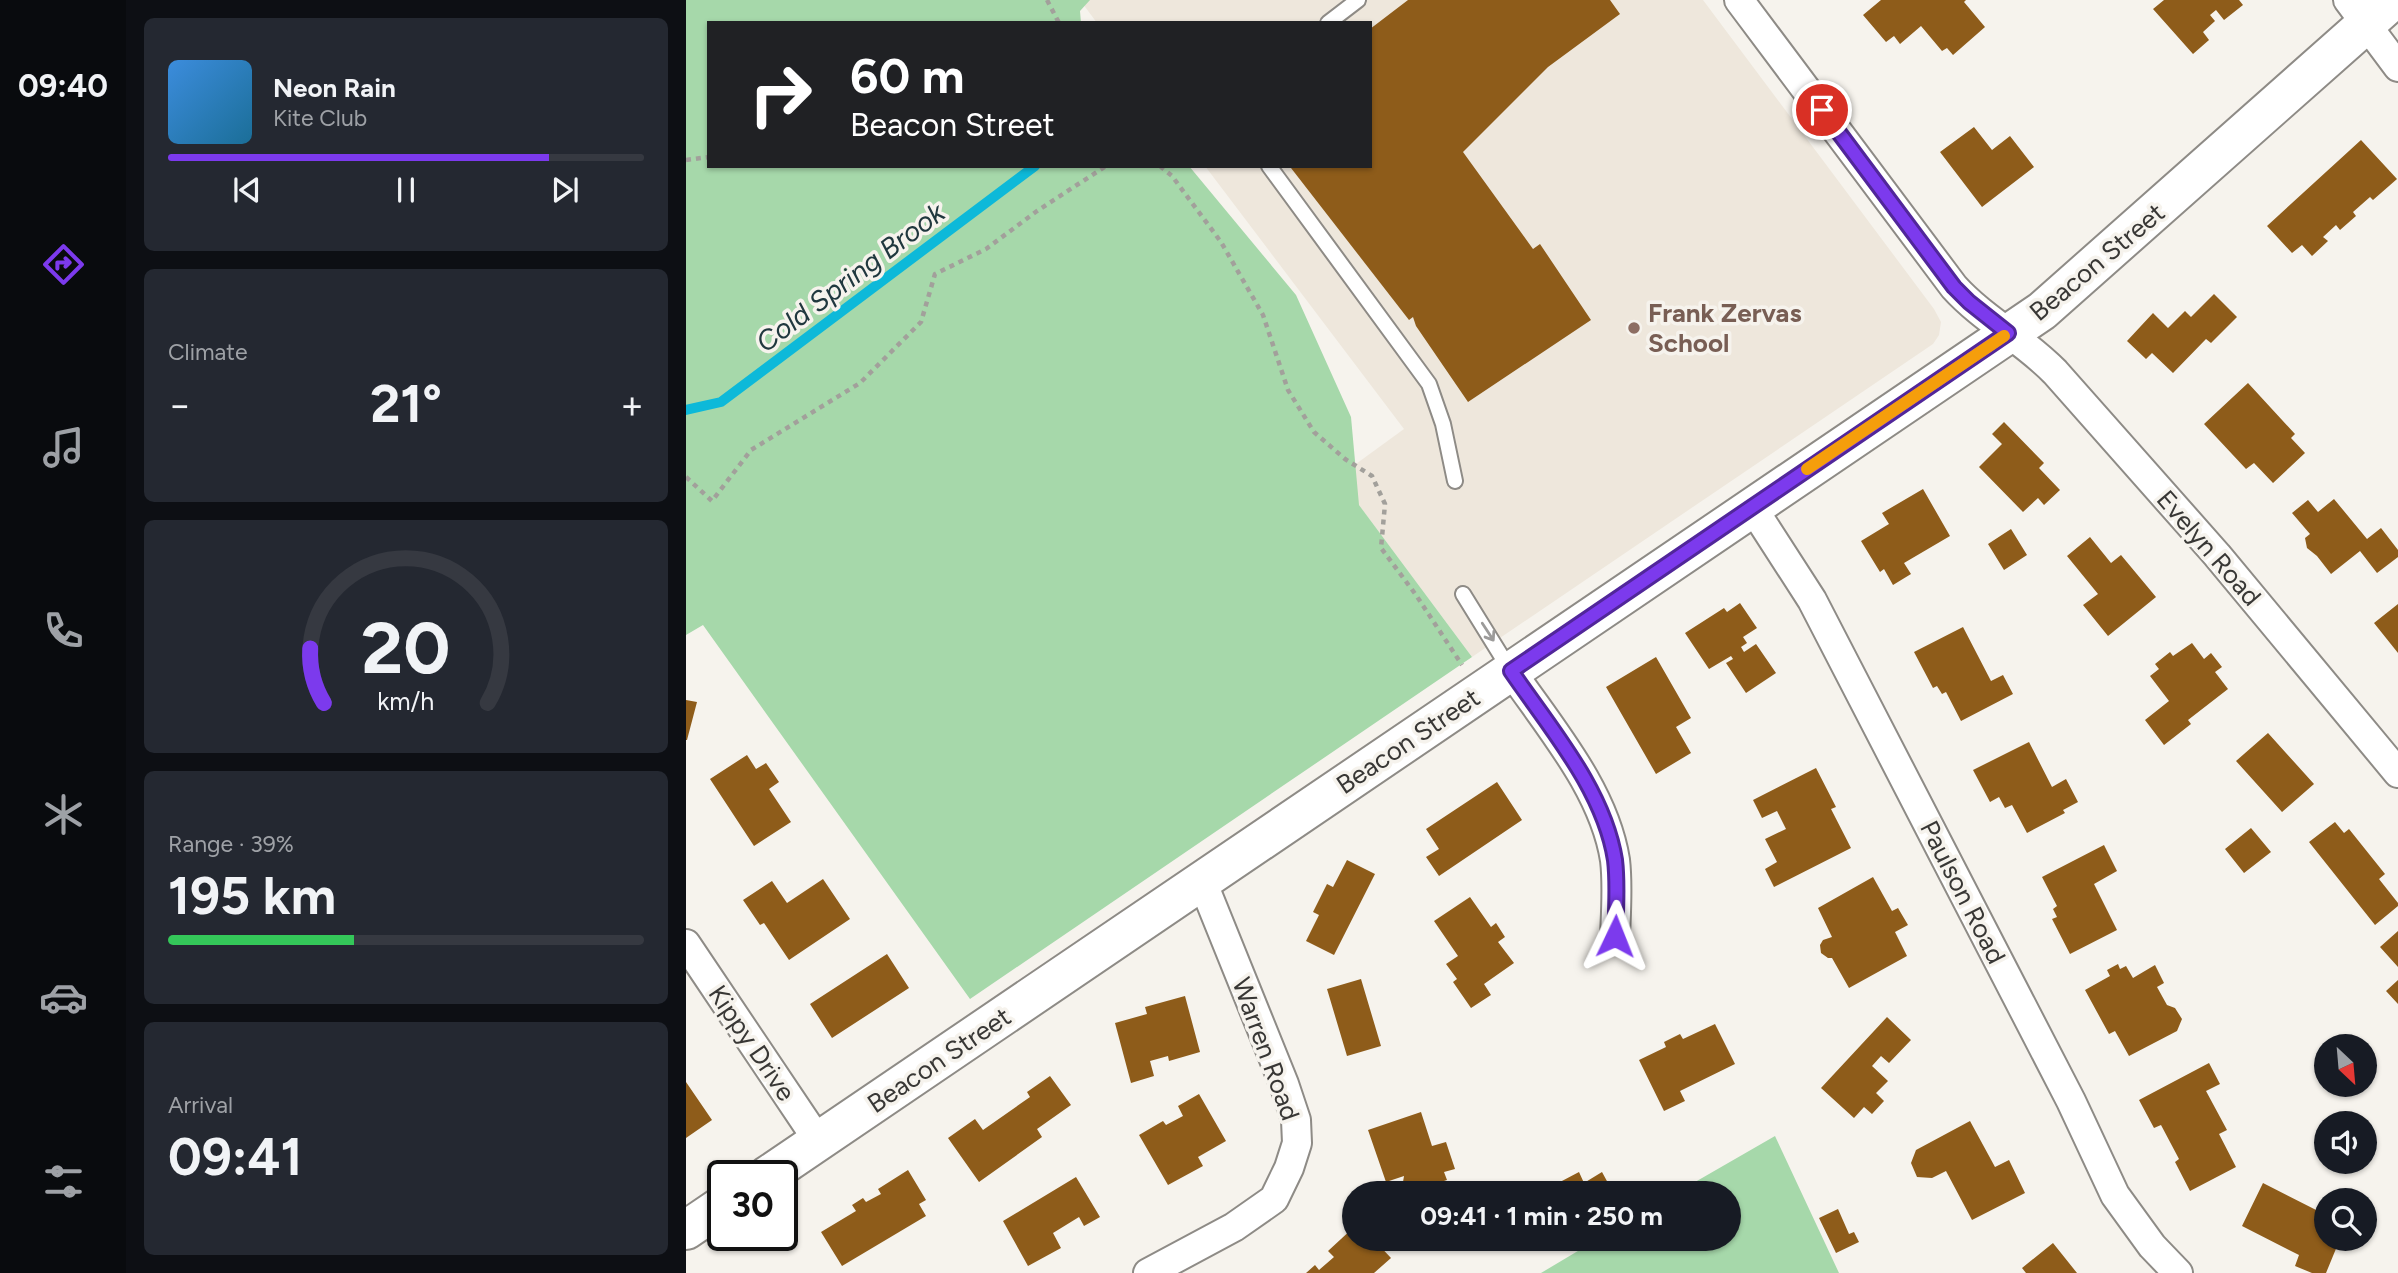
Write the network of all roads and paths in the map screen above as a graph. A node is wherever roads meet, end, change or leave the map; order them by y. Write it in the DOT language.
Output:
graph roads {
  1 [pos="1046,0"];
  2 [pos="1358,0"];
  3 [pos="1739,0"];
  4 [pos="2369,8"];
  5 [pos="1058,21"];
  6 [pos="1331,21"];
  7 [pos="2398,67"];
  8 [pos="707,157"];
  9 [pos="686,160"];
  10 [pos="1103,168"];
  11 [pos="1162,168"];
  12 [pos="1270,168"];
  13 [pos="2008,333"];
  14 [pos="686,477"];
  15 [pos="1455,481"];
  16 [pos="1752,507"];
  17 [pos="1463,594"];
  18 [pos="1464,667"];
  19 [pos="1511,671"];
  20 [pos="2398,773"];
  21 [pos="1202,881"];
  22 [pos="1615,936"];
  23 [pos="686,944"];
  24 [pos="819,1142"];
  25 [pos="792,1160"];
  26 [pos="707,1216"];
  27 [pos="686,1230"];
  28 [pos="1148,1273"];
  29 [pos="2178,1273"];
  1 -- 5 [label="path"];
  2 -- 6 [label="lane"];
  3 -- 13 [label="street, Evelyn Road"];
  4 -- 7 [label="street"];
  4 -- 13 [label="main road, Beacon Street"];
  8 -- 9 [label="path"];
  10 -- 14 [label="path"];
  11 -- 18 [label="path"];
  12 -- 15 [label="lane"];
  13 -- 16 [label="main road, Beacon Street"];
  13 -- 20 [label="street, Evelyn Road"];
  16 -- 19 [label="main road, Beacon Street"];
  16 -- 29 [label="street, Paulson Road"];
  17 -- 19 [label="lane, one-way"];
  19 -- 21 [label="main road, Beacon Street"];
  19 -- 22 [label="street"];
  21 -- 24 [label="main road, Beacon Street"];
  21 -- 28 [label="street, Warren Road"];
  23 -- 24 [label="street, Kippy Drive"];
  24 -- 25 [label="main road, Beacon Street"];
  26 -- 27 [label="main road"];
}
